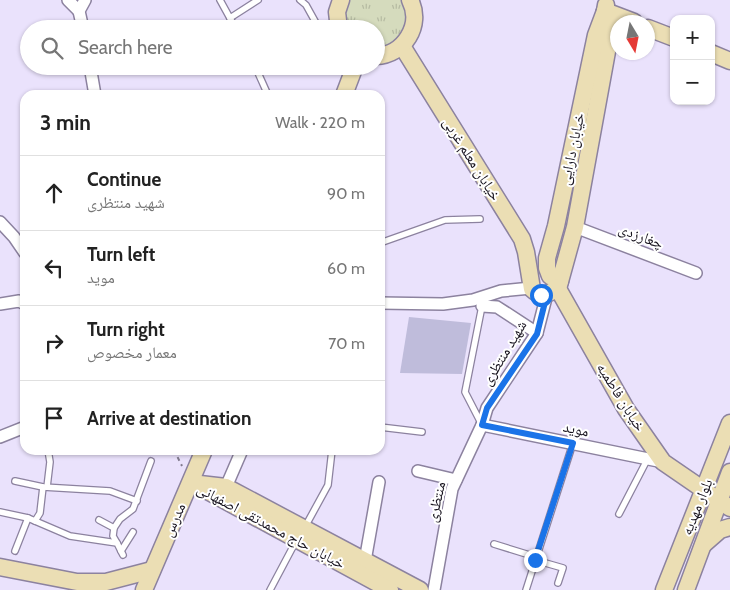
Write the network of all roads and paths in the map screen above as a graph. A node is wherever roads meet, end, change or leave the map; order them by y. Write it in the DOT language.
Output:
graph roads {
  1 [pos="68,0"];
  2 [pos="85,0"];
  3 [pos="220,0"];
  4 [pos="258,0"];
  5 [pos="300,0"];
  6 [pos="341,0"];
  7 [pos="413,1"];
  8 [pos="606,6"];
  9 [pos="80,11"];
  10 [pos="622,15"];
  11 [pos="230,18"];
  12 [pos="82,20"];
  13 [pos="315,20"];
  14 [pos="338,20"];
  15 [pos="655,31"];
  16 [pos="670,36"];
  17 [pos="402,46"];
  18 [pos="385,54"];
  19 [pos="715,55"];
  20 [pos="730,61"];
  21 [pos="91,75"];
  22 [pos="259,75"];
  23 [pos="352,75"];
  24 [pos="93,90"];
  25 [pos="266,90"];
  26 [pos="346,90"];
  27 [pos="480,219"];
  28 [pos="0,222"];
  29 [pos="574,234"];
  30 [pos="553,235"];
  31 [pos="385,241"];
  32 [pos="20,246"];
  33 [pos="696,274"];
  34 [pos="530,282"];
  35 [pos="555,288"];
  36 [pos="20,302"];
  37 [pos="385,303"];
  38 [pos="0,304"];
  39 [pos="482,306"];
  40 [pos="537,334"];
  41 [pos="730,423"];
  42 [pos="482,425"];
  43 [pos="385,428"];
  44 [pos="20,429"];
  45 [pos="422,432"];
  46 [pos="0,437"];
  47 [pos="573,443"];
  48 [pos="49,455"];
  49 [pos="202,455"];
  50 [pos="240,455"];
  51 [pos="331,455"];
  52 [pos="150,461"];
  53 [pos="655,461"];
  54 [pos="418,471"];
  55 [pos="730,472"];
  56 [pos="456,480"];
  57 [pos="15,481"];
  58 [pos="379,482"];
  59 [pos="191,483"];
  60 [pos="45,487"];
  61 [pos="226,487"];
  62 [pos="700,492"];
  63 [pos="137,501"];
  64 [pos="725,504"];
  65 [pos="0,512"];
  66 [pos="618,514"];
  67 [pos="28,518"];
  68 [pos="100,520"];
  69 [pos="35,521"];
  70 [pos="730,527"];
  71 [pos="114,528"];
  72 [pos="133,532"];
  73 [pos="301,534"];
  74 [pos="117,543"];
  75 [pos="494,544"];
  76 [pos="703,546"];
  77 [pos="15,551"];
  78 [pos="535,558"];
  79 [pos="365,561"];
  80 [pos="0,567"];
  81 [pos="152,570"];
  82 [pos="558,583"];
  83 [pos="144,590"];
  84 [pos="270,590"];
  85 [pos="390,590"];
  86 [pos="420,590"];
  87 [pos="434,590"];
  88 [pos="526,590"];
  89 [pos="664,590"];
  90 [pos="686,590"];
  1 -- 9 [label="street"];
  2 -- 9 [label="street"];
  3 -- 11 [label="lane"];
  4 -- 11 [label="lane"];
  5 -- 13 [label="lane"];
  6 -- 14 [label="main road"];
  7 -- 17 [label="main road"];
  8 -- 10 [label="main road"];
  8 -- 29 [label="main road, خیابان دارایی"];
  8 -- 30 [label="main road, خیابان دارایی"];
  9 -- 12 [label="street"];
  15 -- 16 [label="main road"];
  17 -- 18 [label="main road"];
  17 -- 34 [label="main road, خیابان معلم غربی"];
  19 -- 20 [label="main road"];
  21 -- 24 [label="street"];
  22 -- 25 [label="lane"];
  23 -- 26 [label="main road"];
  27 -- 31 [label="lane"];
  28 -- 32 [label="street"];
  29 -- 30 [label="main road"];
  29 -- 33 [label="street, چغارزدی"];
  29 -- 35 [label="main road, خیابان دارایی"];
  30 -- 35 [label="main road, خیابان دارایی"];
  34 -- 35 [label="main road"];
  34 -- 37 [label="street"];
  35 -- 40 [label="street, شهید منتظری"];
  35 -- 53 [label="main road, خیابان فاطمیه"];
  36 -- 38 [label="street"];
  39 -- 40 [label="street"];
  39 -- 42 [label="lane"];
  40 -- 42 [label="street, شهید منتظری"];
  41 -- 62 [label="main road, بلوار مهدیه"];
  42 -- 47 [label="street, موید"];
  42 -- 56 [label="street, منتظری"];
  43 -- 45 [label="lane"];
  44 -- 46 [label="street"];
  47 -- 53 [label="street, موید"];
  47 -- 78 [label="lane"];
  48 -- 60 [label="lane"];
  49 -- 59 [label="main road, مدرس"];
  50 -- 61 [label="street"];
  51 -- 73 [label="lane"];
  52 -- 63 [label="lane"];
  53 -- 62 [label="main road, خیابان فاطمیه"];
  53 -- 66 [label="lane"];
  54 -- 56 [label="street"];
  55 -- 64 [label="main road, بلوار مهدیه"];
  56 -- 87 [label="street, منتظری"];
  57 -- 60 [label="lane"];
  58 -- 79 [label="street"];
  59 -- 61 [label="main road, خیابان حاج محمدتقی اصفهانی"];
  59 -- 73 [label="main road, خیابان حاج محمدتقی اصفهانی"];
  59 -- 81 [label="main road, مدرس"];
  60 -- 63 [label="lane"];
  60 -- 69 [label="lane"];
  61 -- 73 [label="main road, خیابان حاج محمدتقی اصفهانی"];
  62 -- 64 [label="main road, خیابان فاطمیه"];
  62 -- 89 [label="main road, بلوار مهدیه"];
  63 -- 71 [label="lane"];
  64 -- 76 [label="main road, بلوار مهدیه"];
  65 -- 67 [label="lane"];
  67 -- 69 [label="lane"];
  67 -- 77 [label="lane"];
  68 -- 71 [label="lane"];
  69 -- 74 [label="lane"];
  70 -- 76 [label="main road"];
  71 -- 74 [label="lane"];
  72 -- 74 [label="lane"];
  73 -- 79 [label="main road, خیابان حاج محمدتقی اصفهانی"];
  73 -- 84 [label="lane"];
  73 -- 85 [label="main road, خیابان حاج محمدتقی اصفهانی"];
  75 -- 78 [label="lane"];
  76 -- 90 [label="main road, بلوار مهدیه"];
  78 -- 82 [label="lane"];
  78 -- 88 [label="lane"];
  79 -- 86 [label="main road, خیابان حاج محمدتقی اصفهانی"];
  80 -- 81 [label="main road"];
  81 -- 83 [label="main road, مدرس"];
}
